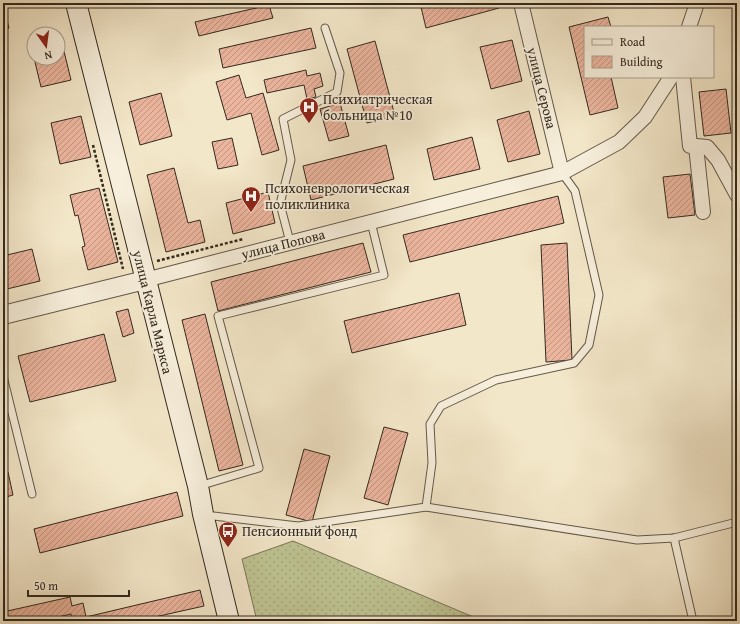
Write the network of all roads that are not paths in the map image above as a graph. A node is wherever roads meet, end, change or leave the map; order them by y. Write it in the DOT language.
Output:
graph roads {
  1 [pos="76,3"];
  2 [pos="521,3"];
  3 [pos="697,3"];
  4 [pos="689,26"];
  5 [pos="325,28"];
  6 [pos="670,78"];
  7 [pos="683,78"];
  8 [pos="696,146"];
  9 [pos="562,172"];
  10 [pos="737,195"];
  11 [pos="703,212"];
  12 [pos="371,222"];
  13 [pos="290,242"];
  14 [pos="145,280"];
  15 [pos="3,315"];
  16 [pos="3,376"];
  17 [pos="198,486"];
  18 [pos="32,494"];
  19 [pos="426,507"];
  20 [pos="203,514"];
  21 [pos="737,522"];
  22 [pos="674,538"];
  23 [pos="229,621"];
  24 [pos="694,621"];
  1 -- 14 [label="main road, улица Карла Маркса"];
  2 -- 9 [label="street, улица Серова"];
  3 -- 4 [label="street"];
  5 -- 13 [label="lane"];
  6 -- 9 [label="street, улица Попова"];
  7 -- 8 [label="street"];
  8 -- 10 [label="street"];
  8 -- 11 [label="street"];
  9 -- 12 [label="street, улица Попова"];
  9 -- 19 [label="lane"];
  12 -- 13 [label="street, улица Попова"];
  12 -- 17 [label="lane"];
  13 -- 14 [label="street, улица Попова"];
  14 -- 15 [label="street, улица Попова"];
  14 -- 17 [label="main road, улица Карла Маркса"];
  16 -- 18 [label="lane"];
  17 -- 20 [label="main road, улица Карла Маркса"];
  19 -- 20 [label="lane"];
  19 -- 22 [label="lane"];
  20 -- 23 [label="main road, улица Карла Маркса"];
  21 -- 22 [label="lane"];
  22 -- 24 [label="lane"];
}
